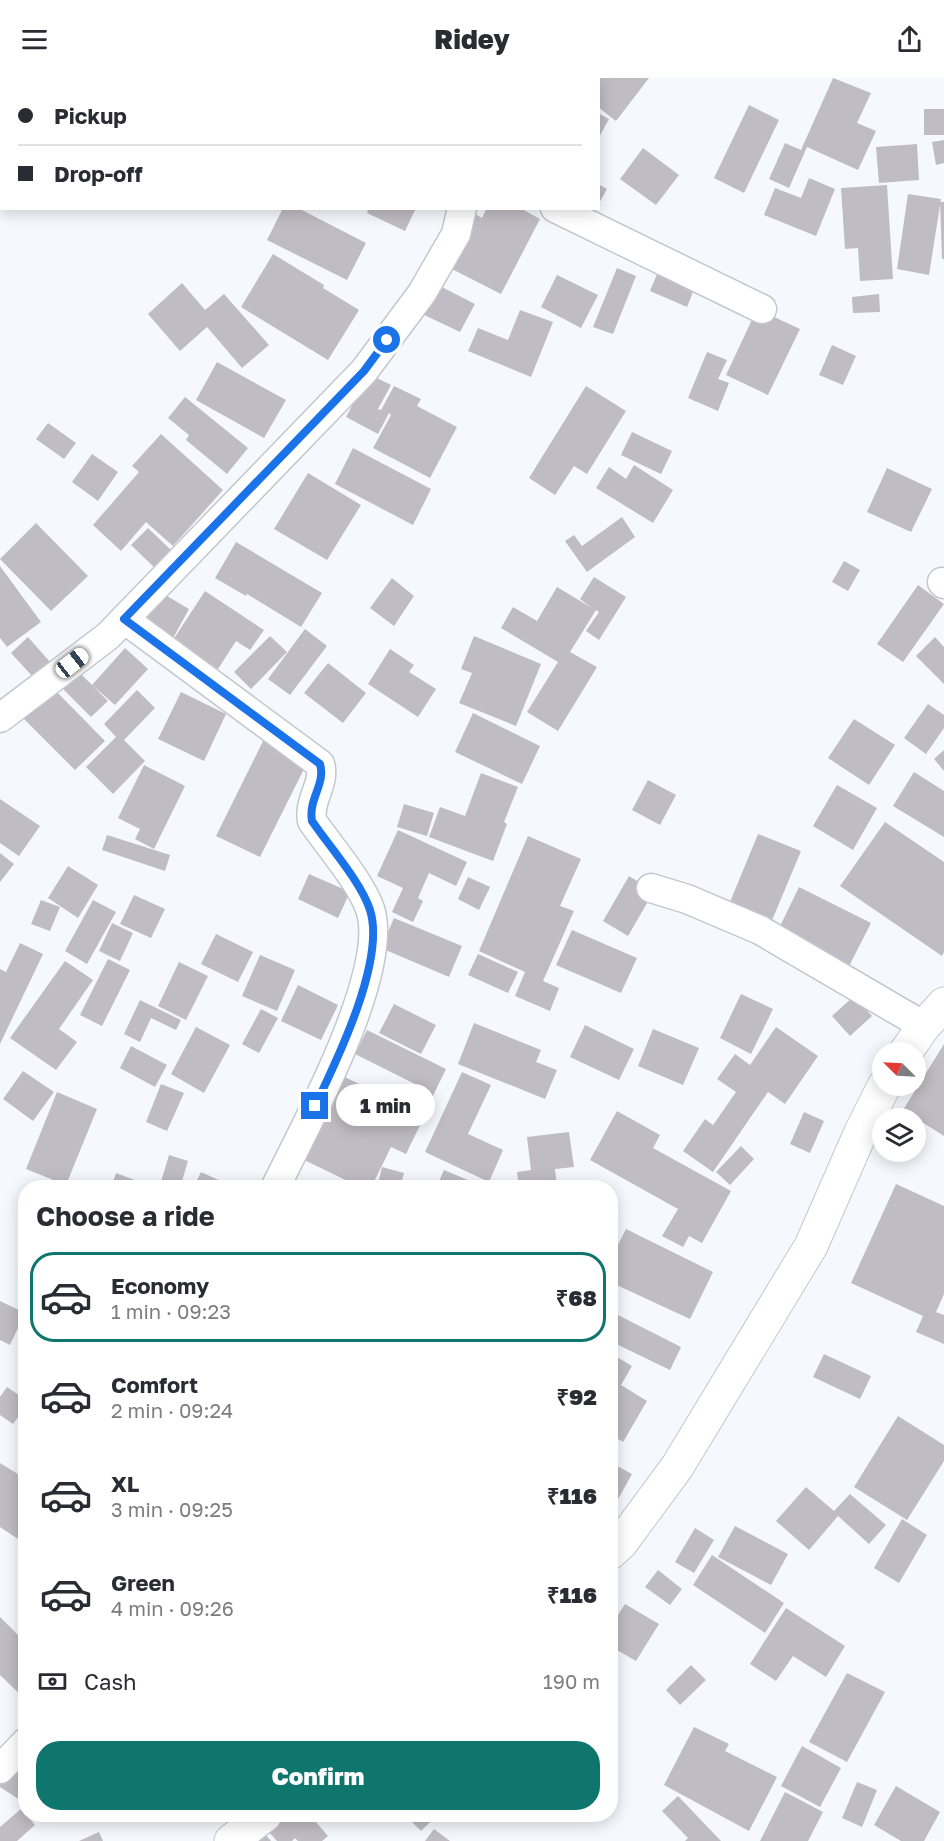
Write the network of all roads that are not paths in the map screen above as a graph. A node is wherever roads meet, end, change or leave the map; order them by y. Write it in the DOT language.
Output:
graph roads {
  1 [pos="462,210"];
  2 [pos="559,210"];
  3 [pos="762,309"];
  4 [pos="124,619"];
  5 [pos="0,718"];
  6 [pos="651,888"];
  7 [pos="934,1015"];
  8 [pos="913,1042"];
  9 [pos="879,1096"];
  10 [pos="279,1180"];
  11 [pos="618,1546"];
  12 [pos="18,1750"];
  13 [pos="0,1769"];
  14 [pos="256,1822"];
  15 [pos="231,1841"];
  1 -- 4 [label="street"];
  2 -- 3 [label="street"];
  4 -- 5 [label="street"];
  4 -- 10 [label="street"];
  6 -- 7 [label="street"];
  7 -- 8 [label="main road"];
  9 -- 11 [label="main road"];
  12 -- 13 [label="street"];
  14 -- 15 [label="main road"];
}
